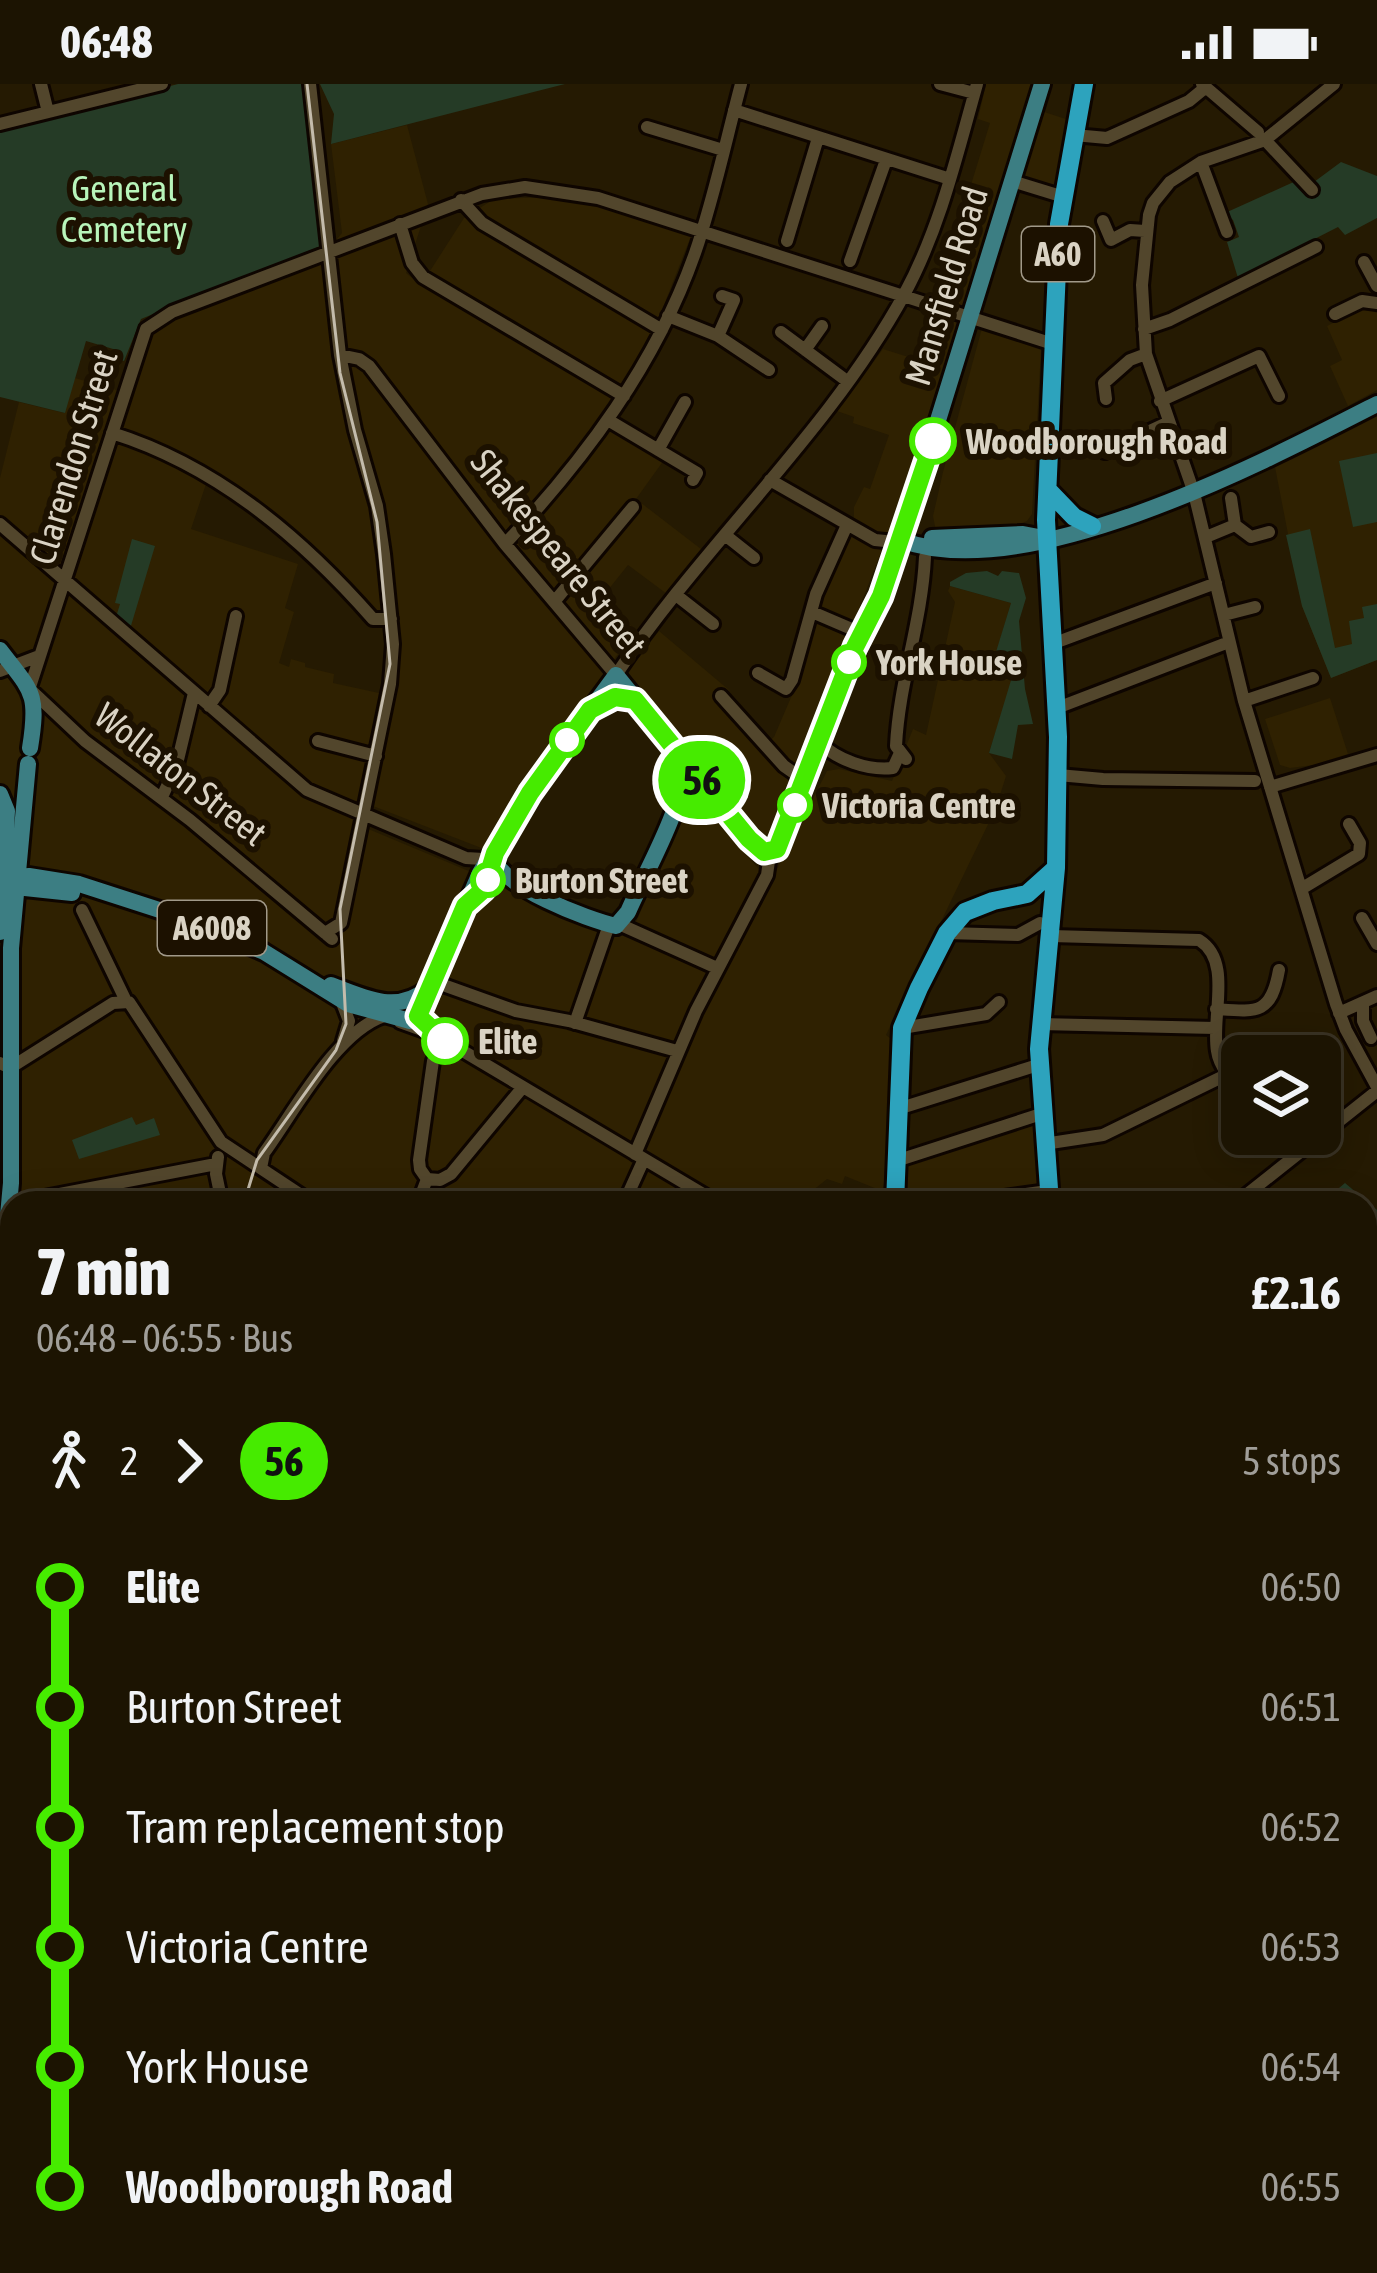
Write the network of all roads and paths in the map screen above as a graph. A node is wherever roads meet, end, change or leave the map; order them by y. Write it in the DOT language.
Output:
graph roads {
  1 [pos="41,84"];
  2 [pos="162,84"];
  3 [pos="310,84"];
  4 [pos="741,84"];
  5 [pos="940,84"];
  6 [pos="1042,84"];
  7 [pos="1084,84"];
  8 [pos="1334,84"];
  9 [pos="1204,85"];
  10 [pos="976,89"];
  11 [pos="734,110"];
  12 [pos="48,112"];
  13 [pos="0,124"];
  14 [pos="647,126"];
  15 [pos="1074,135"];
  16 [pos="1262,136"];
  17 [pos="818,138"];
  18 [pos="723,150"];
  19 [pos="886,160"];
  20 [pos="1201,162"];
  21 [pos="950,179"];
  22 [pos="1012,181"];
  23 [pos="1312,190"];
  24 [pos="1064,197"];
  25 [pos="461,200"];
  26 [pos="1103,221"];
  27 [pos="400,224"];
  28 [pos="1145,231"];
  29 [pos="701,232"];
  30 [pos="1226,232"];
  31 [pos="787,241"];
  32 [pos="330,250"];
  33 [pos="1309,255"];
  34 [pos="850,261"];
  35 [pos="1364,262"];
  36 [pos="1377,286"];
  37 [pos="722,296"];
  38 [pos="903,296"];
  39 [pos="1377,303"];
  40 [pos="1335,314"];
  41 [pos="971,317"];
  42 [pos="665,323"];
  43 [pos="822,326"];
  44 [pos="1144,328"];
  45 [pos="782,332"];
  46 [pos="718,337"];
  47 [pos="1053,344"];
  48 [pos="805,350"];
  49 [pos="1146,354"];
  50 [pos="340,355"];
  51 [pos="769,370"];
  52 [pos="847,381"];
  53 [pos="624,396"];
  54 [pos="1279,396"];
  55 [pos="1106,399"];
  56 [pos="1160,401"];
  57 [pos="1377,404"];
  58 [pos="679,406"];
  59 [pos="1168,423"];
  60 [pos="605,424"];
  61 [pos="112,433"];
  62 [pos="1102,448"];
  63 [pos="658,450"];
  64 [pos="770,480"];
  65 [pos="693,481"];
  66 [pos="1048,490"];
  67 [pos="1194,493"];
  68 [pos="1228,504"];
  69 [pos="633,507"];
  70 [pos="0,524"];
  71 [pos="847,525"];
  72 [pos="1235,525"];
  73 [pos="1092,526"];
  74 [pos="1270,532"];
  75 [pos="725,535"];
  76 [pos="1206,537"];
  77 [pos="1047,539"];
  78 [pos="901,540"];
  79 [pos="505,544"];
  80 [pos="933,553"];
  81 [pos="754,558"];
  82 [pos="67,583"];
  83 [pos="1216,583"];
  84 [pos="676,595"];
  85 [pos="554,602"];
  86 [pos="1256,607"];
  87 [pos="812,612"];
  88 [pos="1224,615"];
  89 [pos="236,616"];
  90 [pos="391,619"];
  91 [pos="713,625"];
  92 [pos="861,633"];
  93 [pos="1229,642"];
  94 [pos="1052,644"];
  95 [pos="0,650"];
  96 [pos="39,656"];
  97 [pos="8,669"];
  98 [pos="758,674"];
  99 [pos="616,675"];
  100 [pos="1313,678"];
  101 [pos="31,689"];
  102 [pos="194,693"];
  103 [pos="721,696"];
  104 [pos="635,700"];
  105 [pos="1244,701"];
  106 [pos="209,706"];
  107 [pos="1057,708"];
  108 [pos="590,710"];
  109 [pos="318,741"];
  110 [pos="819,742"];
  111 [pos="376,756"];
  112 [pos="682,757"];
  113 [pos="838,758"];
  114 [pos="1367,758"];
  115 [pos="807,771"];
  116 [pos="1058,775"];
  117 [pos="1256,781"];
  118 [pos="1270,787"];
  119 [pos="23,792"];
  120 [pos="712,793"];
  121 [pos="0,794"];
  122 [pos="162,797"];
  123 [pos="676,800"];
  124 [pos="363,817"];
  125 [pos="1349,824"];
  126 [pos="770,854"];
  127 [pos="494,858"];
  128 [pos="1056,868"];
  129 [pos="10,880"];
  130 [pos="511,882"];
  131 [pos="484,889"];
  132 [pos="1301,889"];
  133 [pos="465,906"];
  134 [pos="82,910"];
  135 [pos="1368,921"];
  136 [pos="614,925"];
  137 [pos="1045,930"];
  138 [pos="0,932"];
  139 [pos="947,933"];
  140 [pos="1377,944"];
  141 [pos="294,968"];
  142 [pos="717,968"];
  143 [pos="1279,970"];
  144 [pos="431,984"];
  145 [pos="1377,997"];
  146 [pos="341,1000"];
  147 [pos="129,1002"];
  148 [pos="999,1002"];
  149 [pos="1364,1004"];
  150 [pos="1216,1009"];
  151 [pos="1339,1013"];
  152 [pos="418,1016"];
  153 [pos="389,1018"];
  154 [pos="575,1023"];
  155 [pos="1040,1024"];
  156 [pos="902,1028"];
  157 [pos="1216,1028"];
  158 [pos="1371,1037"];
  159 [pos="440,1038"];
  160 [pos="340,1048"];
  161 [pos="677,1052"];
  162 [pos="1221,1063"];
  163 [pos="1039,1065"];
  164 [pos="5,1070"];
  165 [pos="1221,1076"];
  166 [pos="523,1088"];
  167 [pos="1377,1089"];
  168 [pos="901,1108"];
  169 [pos="1041,1114"];
  170 [pos="1341,1117"];
  171 [pos="221,1142"];
  172 [pos="1044,1144"];
  173 [pos="1293,1155"];
  174 [pos="640,1157"];
  175 [pos="259,1160"];
  176 [pos="899,1160"];
  177 [pos="216,1164"];
  178 [pos="428,1179"];
  179 [pos="10,1191"];
  180 [pos="81,1191"];
  181 [pos="221,1191"];
  182 [pos="298,1191"];
  183 [pos="423,1191"];
  184 [pos="628,1191"];
  185 [pos="695,1191"];
  186 [pos="896,1191"];
  187 [pos="1048,1191"];
  188 [pos="1250,1191"];
  1 -- 12 [label="street"];
  2 -- 12 [label="street"];
  3 -- 32 [label="street"];
  4 -- 11 [label="street"];
  5 -- 10 [label="street"];
  6 -- 22 [label="main road, Mansfield Road"];
  7 -- 15 [label="highway, A60"];
  8 -- 16 [label="street"];
  9 -- 15 [label="street"];
  9 -- 16 [label="street"];
  10 -- 21 [label="street"];
  11 -- 17 [label="street"];
  11 -- 18 [label="street"];
  12 -- 13 [label="street"];
  14 -- 18 [label="street"];
  15 -- 24 [label="highway, A60"];
  16 -- 20 [label="street"];
  16 -- 23 [label="street"];
  17 -- 19 [label="street"];
  17 -- 31 [label="street"];
  18 -- 29 [label="street"];
  19 -- 21 [label="street"];
  19 -- 34 [label="street"];
  20 -- 28 [label="street"];
  20 -- 30 [label="street"];
  21 -- 38 [label="street"];
  22 -- 24 [label="street"];
  22 -- 41 [label="main road, Mansfield Road"];
  24 -- 47 [label="highway, A60"];
  25 -- 27 [label="street, Clarendon Street"];
  25 -- 29 [label="street, Clarendon Street"];
  25 -- 42 [label="street"];
  26 -- 28 [label="street"];
  27 -- 32 [label="street, Clarendon Street"];
  27 -- 53 [label="street"];
  28 -- 44 [label="street"];
  29 -- 38 [label="street, Clarendon Street"];
  29 -- 42 [label="street"];
  32 -- 50 [label="street"];
  32 -- 61 [label="street, Clarendon Street"];
  33 -- 44 [label="street"];
  35 -- 36 [label="street"];
  37 -- 46 [label="street"];
  38 -- 41 [label="street, Clarendon Street"];
  38 -- 52 [label="street"];
  39 -- 40 [label="street"];
  41 -- 47 [label="street, Clarendon Street"];
  41 -- 78 [label="main road, Mansfield Road"];
  42 -- 46 [label="street"];
  42 -- 53 [label="street"];
  43 -- 48 [label="street"];
  44 -- 49 [label="street"];
  45 -- 48 [label="street"];
  46 -- 51 [label="street"];
  47 -- 66 [label="highway, A60"];
  48 -- 52 [label="street"];
  49 -- 55 [label="street"];
  49 -- 56 [label="street"];
  50 -- 79 [label="street, Shakespeare Street"];
  50 -- 90 [label="street"];
  52 -- 64 [label="street"];
  53 -- 60 [label="street"];
  54 -- 56 [label="street"];
  56 -- 59 [label="street"];
  57 -- 67 [label="main road"];
  58 -- 63 [label="street"];
  59 -- 62 [label="street"];
  59 -- 67 [label="street"];
  60 -- 63 [label="street"];
  60 -- 79 [label="street"];
  61 -- 82 [label="street, Clarendon Street"];
  61 -- 90 [label="street"];
  63 -- 65 [label="street"];
  64 -- 71 [label="street"];
  64 -- 75 [label="street"];
  66 -- 73 [label="highway"];
  66 -- 77 [label="highway, A60"];
  67 -- 73 [label="main road"];
  67 -- 76 [label="street"];
  68 -- 72 [label="street"];
  69 -- 85 [label="street"];
  70 -- 82 [label="street"];
  71 -- 78 [label="street"];
  71 -- 87 [label="street"];
  72 -- 74 [label="street"];
  72 -- 76 [label="street"];
  73 -- 77 [label="main road"];
  75 -- 81 [label="street"];
  75 -- 84 [label="street"];
  76 -- 83 [label="street"];
  77 -- 78 [label="main road"];
  77 -- 80 [label="main road"];
  77 -- 94 [label="highway, A60"];
  78 -- 80 [label="main road"];
  78 -- 92 [label="main road, Mansfield Road"];
  79 -- 85 [label="street, Shakespeare Street"];
  80 -- 113 [label="street"];
  82 -- 96 [label="street, Clarendon Street"];
  82 -- 102 [label="street"];
  83 -- 88 [label="street"];
  83 -- 94 [label="street"];
  84 -- 91 [label="street"];
  84 -- 99 [label="street"];
  85 -- 99 [label="street, Shakespeare Street"];
  86 -- 88 [label="street"];
  87 -- 92 [label="street"];
  87 -- 98 [label="street"];
  88 -- 93 [label="street"];
  89 -- 106 [label="street"];
  90 -- 111 [label="street"];
  92 -- 110 [label="main road, Mansfield Road"];
  93 -- 105 [label="street"];
  93 -- 107 [label="street"];
  94 -- 107 [label="highway, A60"];
  95 -- 97 [label="main road, Wollaton Street"];
  96 -- 97 [label="street"];
  96 -- 101 [label="street, Clarendon Street"];
  97 -- 101 [label="main road, Wollaton Street"];
  99 -- 104 [label="main road, Shakespeare Street"];
  99 -- 108 [label="main road"];
  100 -- 105 [label="street"];
  101 -- 119 [label="main road"];
  101 -- 122 [label="street, Wollaton Street"];
  102 -- 106 [label="street"];
  102 -- 122 [label="street"];
  103 -- 115 [label="street"];
  104 -- 108 [label="main road"];
  104 -- 112 [label="main road, Shakespeare Street"];
  105 -- 118 [label="street"];
  106 -- 124 [label="street"];
  107 -- 116 [label="highway, A60"];
  108 -- 127 [label="main road"];
  109 -- 111 [label="street"];
  110 -- 113 [label="street"];
  110 -- 115 [label="main road, Mansfield Road"];
  111 -- 124 [label="street"];
  112 -- 120 [label="main road, Shakespeare Street"];
  112 -- 123 [label="main road"];
  113 -- 115 [label="street"];
  114 -- 118 [label="street"];
  115 -- 126 [label="main road, Mansfield Road"];
  116 -- 117 [label="street"];
  116 -- 128 [label="highway, A60"];
  118 -- 132 [label="street"];
  119 -- 121 [label="main road"];
  119 -- 129 [label="main road"];
  120 -- 123 [label="main road"];
  120 -- 126 [label="main road, Shakespeare Street"];
  121 -- 129 [label="main road"];
  122 -- 124 [label="street, Wollaton Street"];
  123 -- 136 [label="main road"];
  124 -- 127 [label="street"];
  125 -- 132 [label="street"];
  126 -- 142 [label="street, Mansfield Road"];
  127 -- 130 [label="main road"];
  127 -- 131 [label="street"];
  127 -- 133 [label="main road"];
  128 -- 137 [label="highway, A60"];
  128 -- 139 [label="highway"];
  129 -- 138 [label="main road"];
  129 -- 141 [label="main road, A6008"];
  129 -- 164 [label="main road"];
  130 -- 131 [label="main road"];
  130 -- 136 [label="main road"];
  131 -- 133 [label="main road"];
  132 -- 151 [label="street"];
  133 -- 144 [label="main road"];
  134 -- 147 [label="street"];
  135 -- 140 [label="street"];
  136 -- 142 [label="street"];
  136 -- 154 [label="street"];
  137 -- 139 [label="street"];
  137 -- 150 [label="street"];
  137 -- 155 [label="highway, A60"];
  139 -- 156 [label="highway"];
  141 -- 144 [label="main road"];
  141 -- 146 [label="main road"];
  142 -- 161 [label="street, Mansfield Road"];
  143 -- 150 [label="street"];
  144 -- 152 [label="main road"];
  144 -- 154 [label="street"];
  145 -- 149 [label="street"];
  146 -- 153 [label="main road"];
  146 -- 160 [label="street"];
  147 -- 164 [label="street"];
  147 -- 171 [label="street"];
  148 -- 156 [label="street"];
  149 -- 151 [label="street"];
  149 -- 158 [label="street"];
  150 -- 157 [label="street"];
  151 -- 167 [label="street"];
  152 -- 153 [label="main road"];
  152 -- 159 [label="street"];
  153 -- 159 [label="street"];
  153 -- 160 [label="street"];
  154 -- 161 [label="street"];
  155 -- 157 [label="street"];
  155 -- 163 [label="highway, A60"];
  156 -- 168 [label="highway"];
  157 -- 162 [label="street"];
  159 -- 166 [label="street"];
  159 -- 178 [label="street"];
  160 -- 175 [label="street"];
  161 -- 174 [label="street, Mansfield Road"];
  163 -- 168 [label="street"];
  163 -- 169 [label="highway, A60"];
  164 -- 179 [label="main road"];
  165 -- 172 [label="street"];
  166 -- 174 [label="street"];
  166 -- 178 [label="street"];
  167 -- 170 [label="street"];
  168 -- 176 [label="highway"];
  169 -- 172 [label="highway, A60"];
  169 -- 176 [label="street"];
  171 -- 175 [label="street"];
  171 -- 177 [label="street"];
  172 -- 187 [label="highway, A60"];
  173 -- 188 [label="street"];
  174 -- 184 [label="street, Mansfield Road"];
  174 -- 185 [label="street"];
  175 -- 182 [label="street"];
  176 -- 186 [label="highway"];
  177 -- 180 [label="street"];
  177 -- 181 [label="street"];
  178 -- 183 [label="street"];
}
